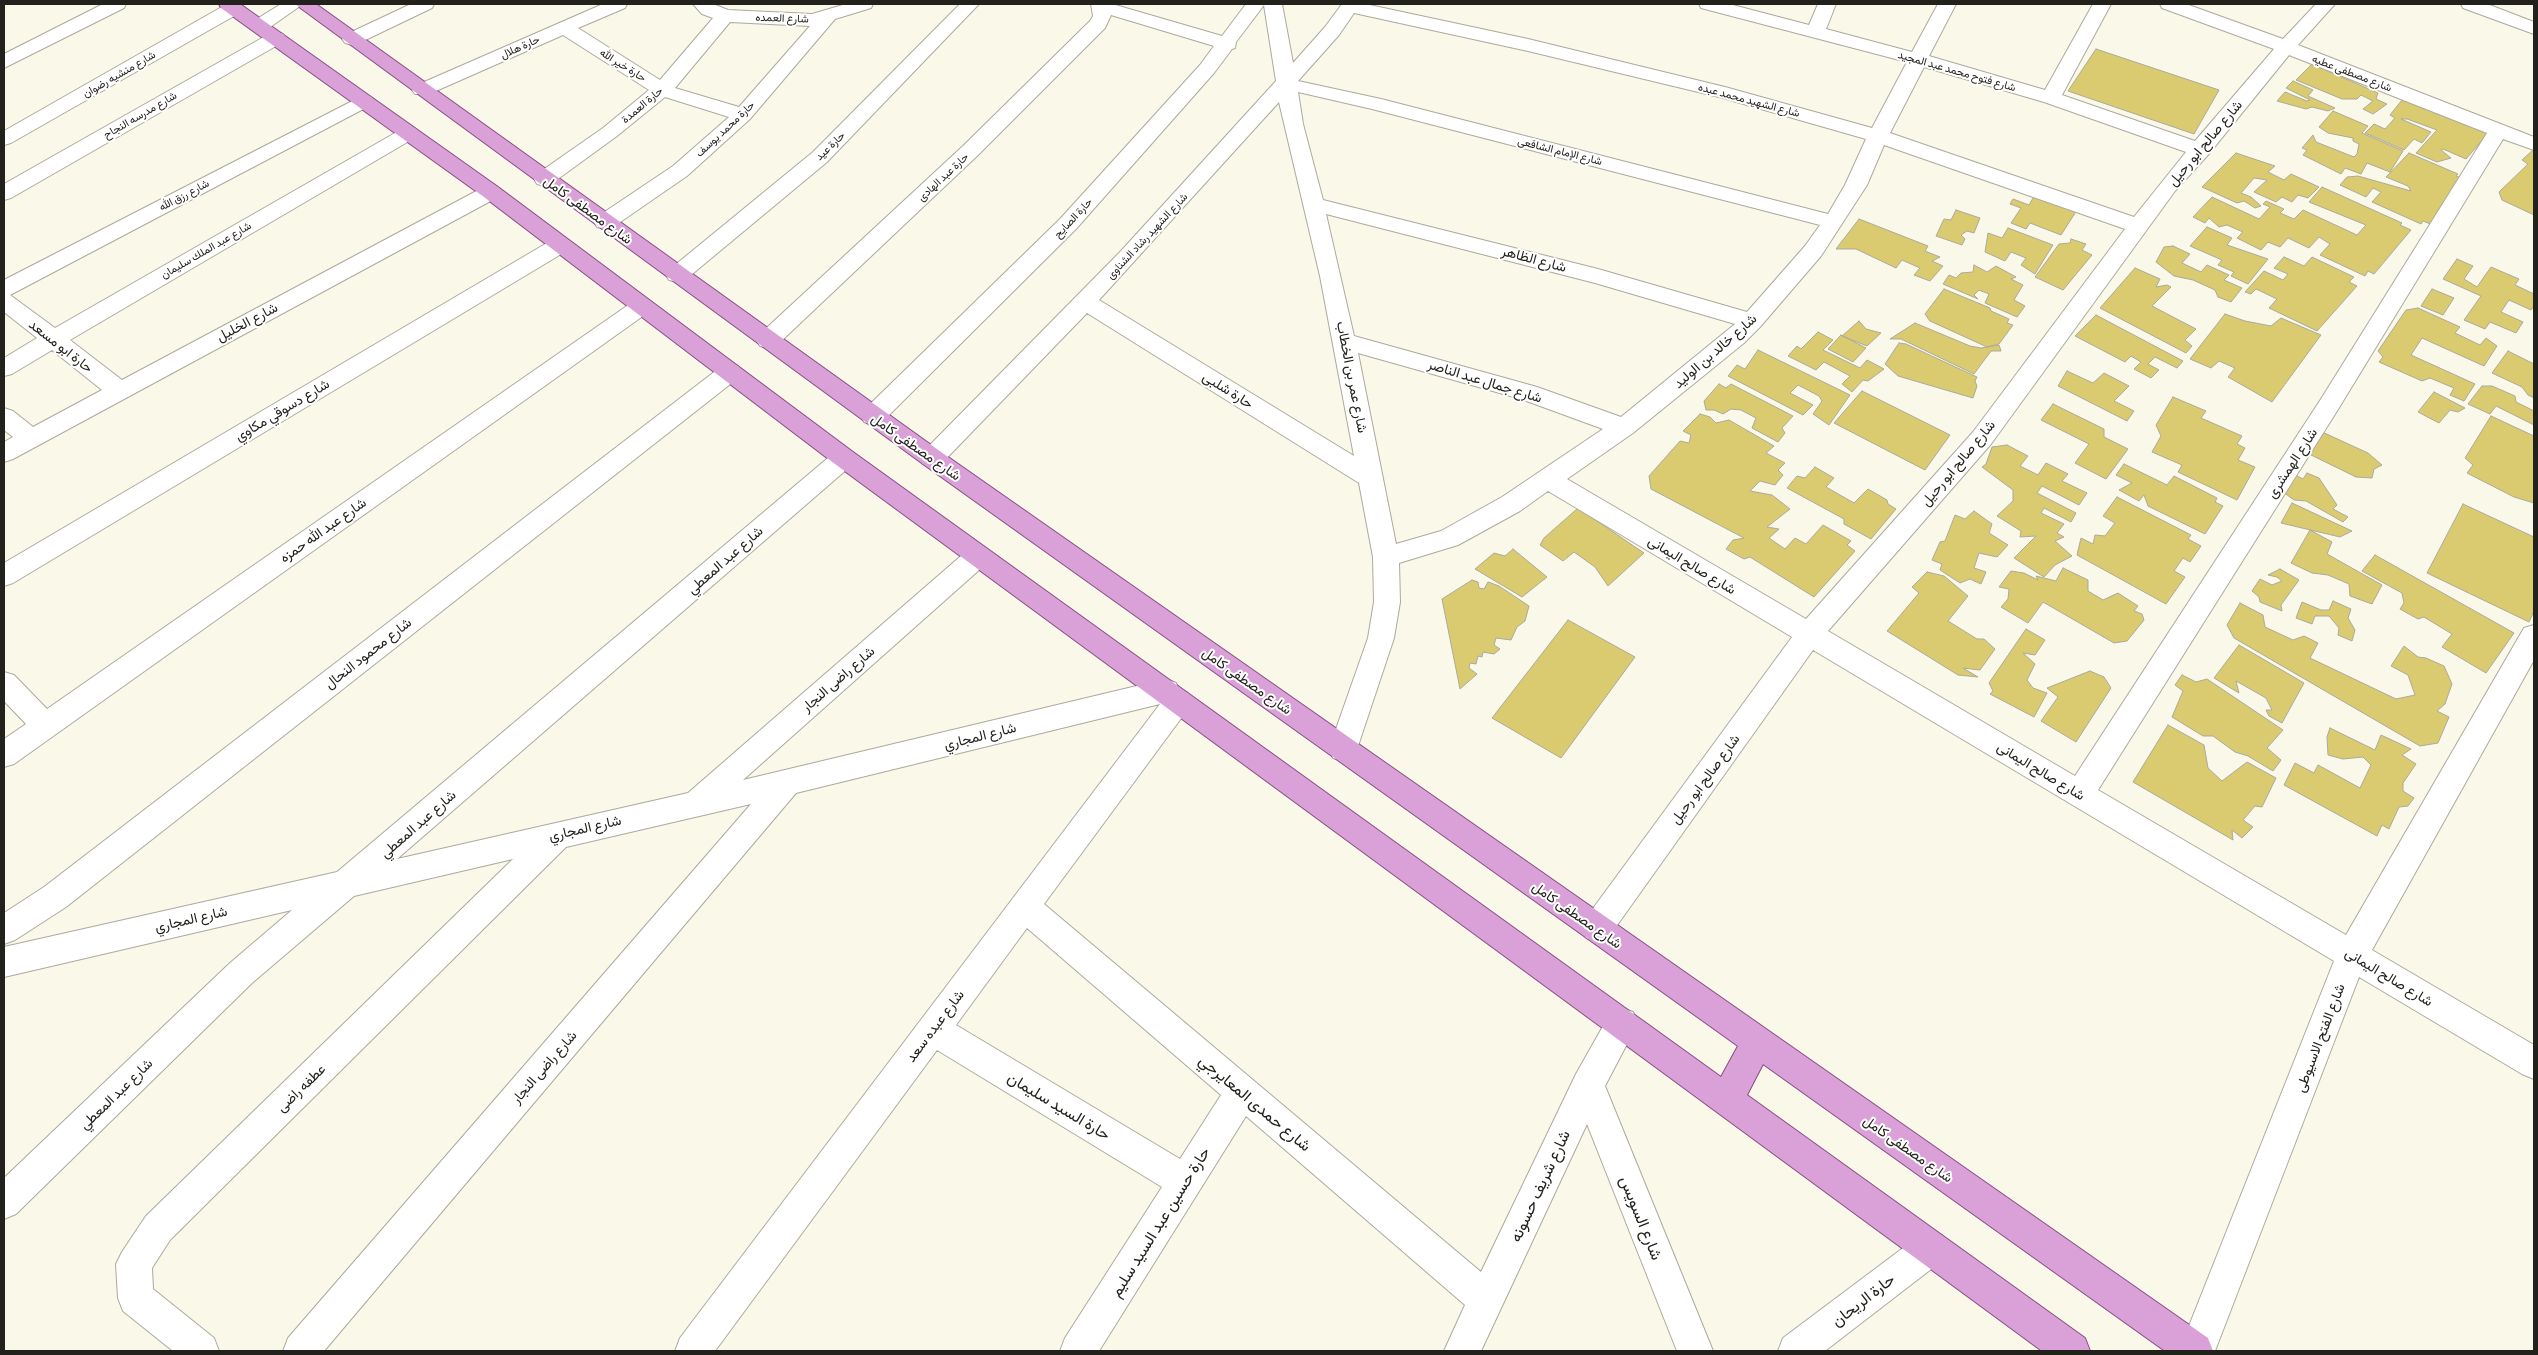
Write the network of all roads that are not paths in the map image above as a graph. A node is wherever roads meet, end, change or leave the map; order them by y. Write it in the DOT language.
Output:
graph roads {
  1 [pos="117,4"];
  2 [pos="294,4"];
  3 [pos="304,4"];
  4 [pos="425,4"];
  5 [pos="618,4"];
  6 [pos="702,4"];
  7 [pos="864,4"];
  8 [pos="970,4"];
  9 [pos="1255,4"];
  10 [pos="1273,4"];
  11 [pos="1708,4"];
  12 [pos="1827,4"];
  13 [pos="1947,4"];
  14 [pos="2102,4"];
  15 [pos="2169,4"];
  16 [pos="2326,4"];
  17 [pos="2470,4"];
  18 [pos="1100,5"];
  19 [pos="1350,5"];
  20 [pos="231,6"];
  21 [pos="91,9"];
  22 [pos="2220,13"];
  23 [pos="725,16"];
  24 [pos="827,17"];
  25 [pos="563,27"];
  26 [pos="2534,28"];
  27 [pos="1816,31"];
  28 [pos="268,32"];
  29 [pos="352,39"];
  30 [pos="1228,44"];
  31 [pos="2286,47"];
  32 [pos="1918,59"];
  33 [pos="4,62"];
  34 [pos="1286,84"];
  35 [pos="422,90"];
  36 [pos="662,90"];
  37 [pos="2051,98"];
  38 [pos="364,101"];
  39 [pos="743,115"];
  40 [pos="2499,130"];
  41 [pos="409,133"];
  42 [pos="1878,136"];
  43 [pos="4,139"];
  44 [pos="2534,144"];
  45 [pos="2201,150"];
  46 [pos="544,179"];
  47 [pos="491,192"];
  48 [pos="4,193"];
  49 [pos="1313,204"];
  50 [pos="605,222"];
  51 [pos="1833,222"];
  52 [pos="2139,226"];
  53 [pos="560,245"];
  54 [pos="677,274"];
  55 [pos="4,289"];
  56 [pos="4,301"];
  57 [pos="1086,302"];
  58 [pos="642,306"];
  59 [pos="1752,321"];
  60 [pos="53,340"];
  61 [pos="768,340"];
  62 [pos="1345,342"];
  63 [pos="4,368"];
  64 [pos="730,372"];
  65 [pos="119,390"];
  66 [pos="873,416"];
  67 [pos="4,417"];
  68 [pos="1624,427"];
  69 [pos="31,438"];
  70 [pos="4,453"];
  71 [pos="844,458"];
  72 [pos="932,458"];
  73 [pos="1371,478"];
  74 [pos="1547,479"];
  75 [pos="978,556"];
  76 [pos="1386,557"];
  77 [pos="4,576"];
  78 [pos="1809,634"];
  79 [pos="2534,636"];
  80 [pos="4,683"];
  81 [pos="1172,696"];
  82 [pos="46,725"];
  83 [pos="1343,749"];
  84 [pos="4,755"];
  85 [pos="788,783"];
  86 [pos="2080,794"];
  87 [pos="698,802"];
  88 [pos="559,834"];
  89 [pos="349,883"];
  90 [pos="1024,906"];
  91 [pos="1597,928"];
  92 [pos="4,930"];
  93 [pos="2352,955"];
  94 [pos="4,962"];
  95 [pos="1622,1023"];
  96 [pos="933,1029"];
  97 [pos="1757,1042"];
  98 [pos="2534,1063"];
  99 [pos="1588,1085"];
  100 [pos="1242,1092"];
  101 [pos="1727,1100"];
  102 [pos="1186,1182"];
  103 [pos="4,1202"];
  104 [pos="1931,1248"];
  105 [pos="1486,1299"];
  106 [pos="201,1351"];
  107 [pos="301,1351"];
  108 [pos="693,1351"];
  109 [pos="1078,1351"];
  110 [pos="1462,1351"];
  111 [pos="1694,1351"];
  112 [pos="1796,1351"];
  113 [pos="2072,1351"];
  114 [pos="2196,1351"];
  1 -- 21 [label="street"];
  2 -- 28 [label="street, شارع مدرسه النجاح"];
  3 -- 29 [label="main road, شارع مصطفى كامل"];
  4 -- 29 [label="street"];
  5 -- 25 [label="street, حارة هلال"];
  6 -- 23 [label="street, شارع العمده"];
  7 -- 24 [label="street, شارع العمده"];
  8 -- 54 [label="street, حارة عيد"];
  9 -- 30 [label="street, حارة الصايح"];
  10 -- 34 [label="street, شارع عمر بن الخطاب"];
  11 -- 27 [label="street, شارع فتوح محمد عبد المجيد"];
  12 -- 27 [label="street"];
  13 -- 32 [label="street, شارع خالد بن الوليد"];
  14 -- 37 [label="street"];
  15 -- 22 [label="street, شارع مصطفى عطيه"];
  16 -- 31 [label="street, شارع صالح ابو رحيل"];
  17 -- 26 [label="street"];
  18 -- 30 [label="street"];
  18 -- 61 [label="street, حارة عبد الهادى"];
  19 -- 34 [label="street, شارع الشهيد رشاد الشناوى"];
  19 -- 42 [label="street, شارع الشهيد محمد عبده"];
  20 -- 28 [label="main road"];
  20 -- 43 [label="street, شارع منشيه رضوان"];
  21 -- 33 [label="street"];
  22 -- 31 [label="street, شارع مصطفى عطيه"];
  23 -- 24 [label="street, شارع العمده"];
  23 -- 36 [label="street, حارة العمدة"];
  24 -- 39 [label="street, حارة محمد يوسف"];
  25 -- 35 [label="street, حارة هلال"];
  25 -- 36 [label="street, حارة خير الله"];
  27 -- 32 [label="street, شارع فتوح محمد عبد المجيد"];
  28 -- 38 [label="main road"];
  28 -- 48 [label="street, شارع مدرسه النجاح"];
  29 -- 35 [label="main road, شارع مصطفى كامل"];
  30 -- 66 [label="street, حارة الصايح"];
  31 -- 40 [label="street, شارع مصطفى عطيه"];
  31 -- 45 [label="street, شارع صالح ابو رحيل"];
  32 -- 37 [label="street, شارع فتوح محمد عبد المجيد"];
  32 -- 42 [label="street, شارع خالد بن الوليد"];
  34 -- 49 [label="street, شارع عمر بن الخطاب"];
  34 -- 51 [label="street, شارع الإمام الشافعى"];
  34 -- 57 [label="street, شارع الشهيد رشاد الشناوى"];
  35 -- 46 [label="main road, شارع مصطفى كامل"];
  36 -- 39 [label="street, حارة خير الله"];
  36 -- 46 [label="street, حارة العمدة"];
  37 -- 45 [label="street, شارع فتوح محمد عبد المجيد"];
  38 -- 41 [label="main road"];
  38 -- 55 [label="street, شارع رزق الله"];
  39 -- 50 [label="street, حارة محمد يوسف"];
  40 -- 44 [label="street, شارع مصطفى عطيه"];
  40 -- 86 [label="street, شارع الهمشرى"];
  41 -- 47 [label="main road"];
  41 -- 60 [label="street, شارع عبد الملك سليمان"];
  42 -- 51 [label="street, شارع خالد بن الوليد"];
  42 -- 52 [label="street, شارع الشهيد محمد عبده"];
  45 -- 52 [label="street, شارع صالح ابو رحيل"];
  46 -- 50 [label="main road, شارع مصطفى كامل"];
  47 -- 53 [label="main road"];
  47 -- 65 [label="street, شارع الخليل"];
  49 -- 59 [label="street, شارع الظاهر"];
  49 -- 62 [label="street, شارع عمر بن الخطاب"];
  50 -- 54 [label="main road, شارع مصطفى كامل"];
  51 -- 59 [label="street, شارع خالد بن الوليد"];
  52 -- 78 [label="street, شارع صالح ابو رحيل"];
  53 -- 58 [label="main road"];
  53 -- 77 [label="street, شارع دسوقي مكاوي"];
  54 -- 61 [label="main road, شارع مصطفى كامل"];
  56 -- 60 [label="street, حارة ابو مسعد"];
  57 -- 72 [label="street, شارع الشهيد رشاد الشناوى"];
  57 -- 73 [label="street, حارة شلبى"];
  58 -- 64 [label="main road"];
  58 -- 82 [label="street, شارع عبد الله حمزه"];
  59 -- 68 [label="street, شارع خالد بن الوليد"];
  60 -- 63 [label="street, شارع عبد الملك سليمان"];
  60 -- 65 [label="street, حارة ابو مسعد"];
  61 -- 66 [label="main road, شارع مصطفى كامل"];
  62 -- 68 [label="street, شارع جمال عبد الناصر"];
  62 -- 73 [label="street, شارع عمر بن الخطاب"];
  64 -- 71 [label="main road"];
  64 -- 92 [label="street, شارع محمود النحال"];
  65 -- 69 [label="street, شارع الخليل"];
  66 -- 72 [label="main road, شارع مصطفى كامل"];
  67 -- 69 [label="street"];
  68 -- 74 [label="street, شارع خالد بن الوليد"];
  69 -- 70 [label="street, شارع الخليل"];
  71 -- 75 [label="main road"];
  71 -- 89 [label="street, شارع عبد المعطي"];
  72 -- 83 [label="main road, شارع مصطفى كامل"];
  73 -- 76 [label="street, شارع عمر بن الخطاب"];
  74 -- 76 [label="street, شارع خالد بن الوليد"];
  74 -- 78 [label="street, شارع صالح اليمانى"];
  75 -- 81 [label="main road"];
  75 -- 87 [label="street, شارع راضى النجار"];
  76 -- 83 [label="street, شارع عمر بن الخطاب"];
  78 -- 86 [label="street, شارع صالح اليمانى"];
  78 -- 91 [label="street, شارع صالح ابو رحيل"];
  79 -- 93 [label="street, شارع الفتح الاسيوطى"];
  80 -- 82 [label="street"];
  81 -- 85 [label="street, شارع المجاري"];
  81 -- 90 [label="street, شارع عبده سعد"];
  81 -- 95 [label="main road"];
  82 -- 84 [label="street, شارع عبد الله حمزه"];
  83 -- 91 [label="main road, شارع مصطفى كامل"];
  85 -- 87 [label="street, شارع المجاري"];
  85 -- 107 [label="street, شارع راضى النجار"];
  86 -- 93 [label="street, شارع صالح اليمانى"];
  87 -- 88 [label="street, شارع المجاري"];
  88 -- 89 [label="street, شارع المجاري"];
  88 -- 106 [label="street, عطفه راضى"];
  89 -- 94 [label="street, شارع المجاري"];
  89 -- 103 [label="street, شارع عبد المعطي"];
  90 -- 96 [label="street, شارع عبده سعد"];
  90 -- 100 [label="street, شارع حمدى المعايرجي"];
  91 -- 97 [label="main road, شارع مصطفى كامل"];
  93 -- 98 [label="street, شارع صالح اليمانى"];
  93 -- 114 [label="street, شارع الفتح الاسيوطى"];
  95 -- 99 [label="street, شارع شريف حسونه"];
  95 -- 101 [label="main road"];
  96 -- 102 [label="street, حارة السيد سليمان"];
  96 -- 108 [label="street, شارع عبده سعد"];
  97 -- 101 [label="main road"];
  97 -- 114 [label="main road, شارع مصطفى كامل"];
  99 -- 105 [label="street, شارع شريف حسونه"];
  99 -- 111 [label="street, شارع السويس"];
  100 -- 102 [label="street, حارة حسين عبد السيد سليم"];
  100 -- 105 [label="street, شارع حمدى المعايرجي"];
  101 -- 104 [label="main road"];
  102 -- 109 [label="street, حارة حسين عبد السيد سليم"];
  104 -- 112 [label="street, حارة الريحان"];
  104 -- 113 [label="main road"];
  105 -- 110 [label="street, شارع شريف حسونه"];
}
